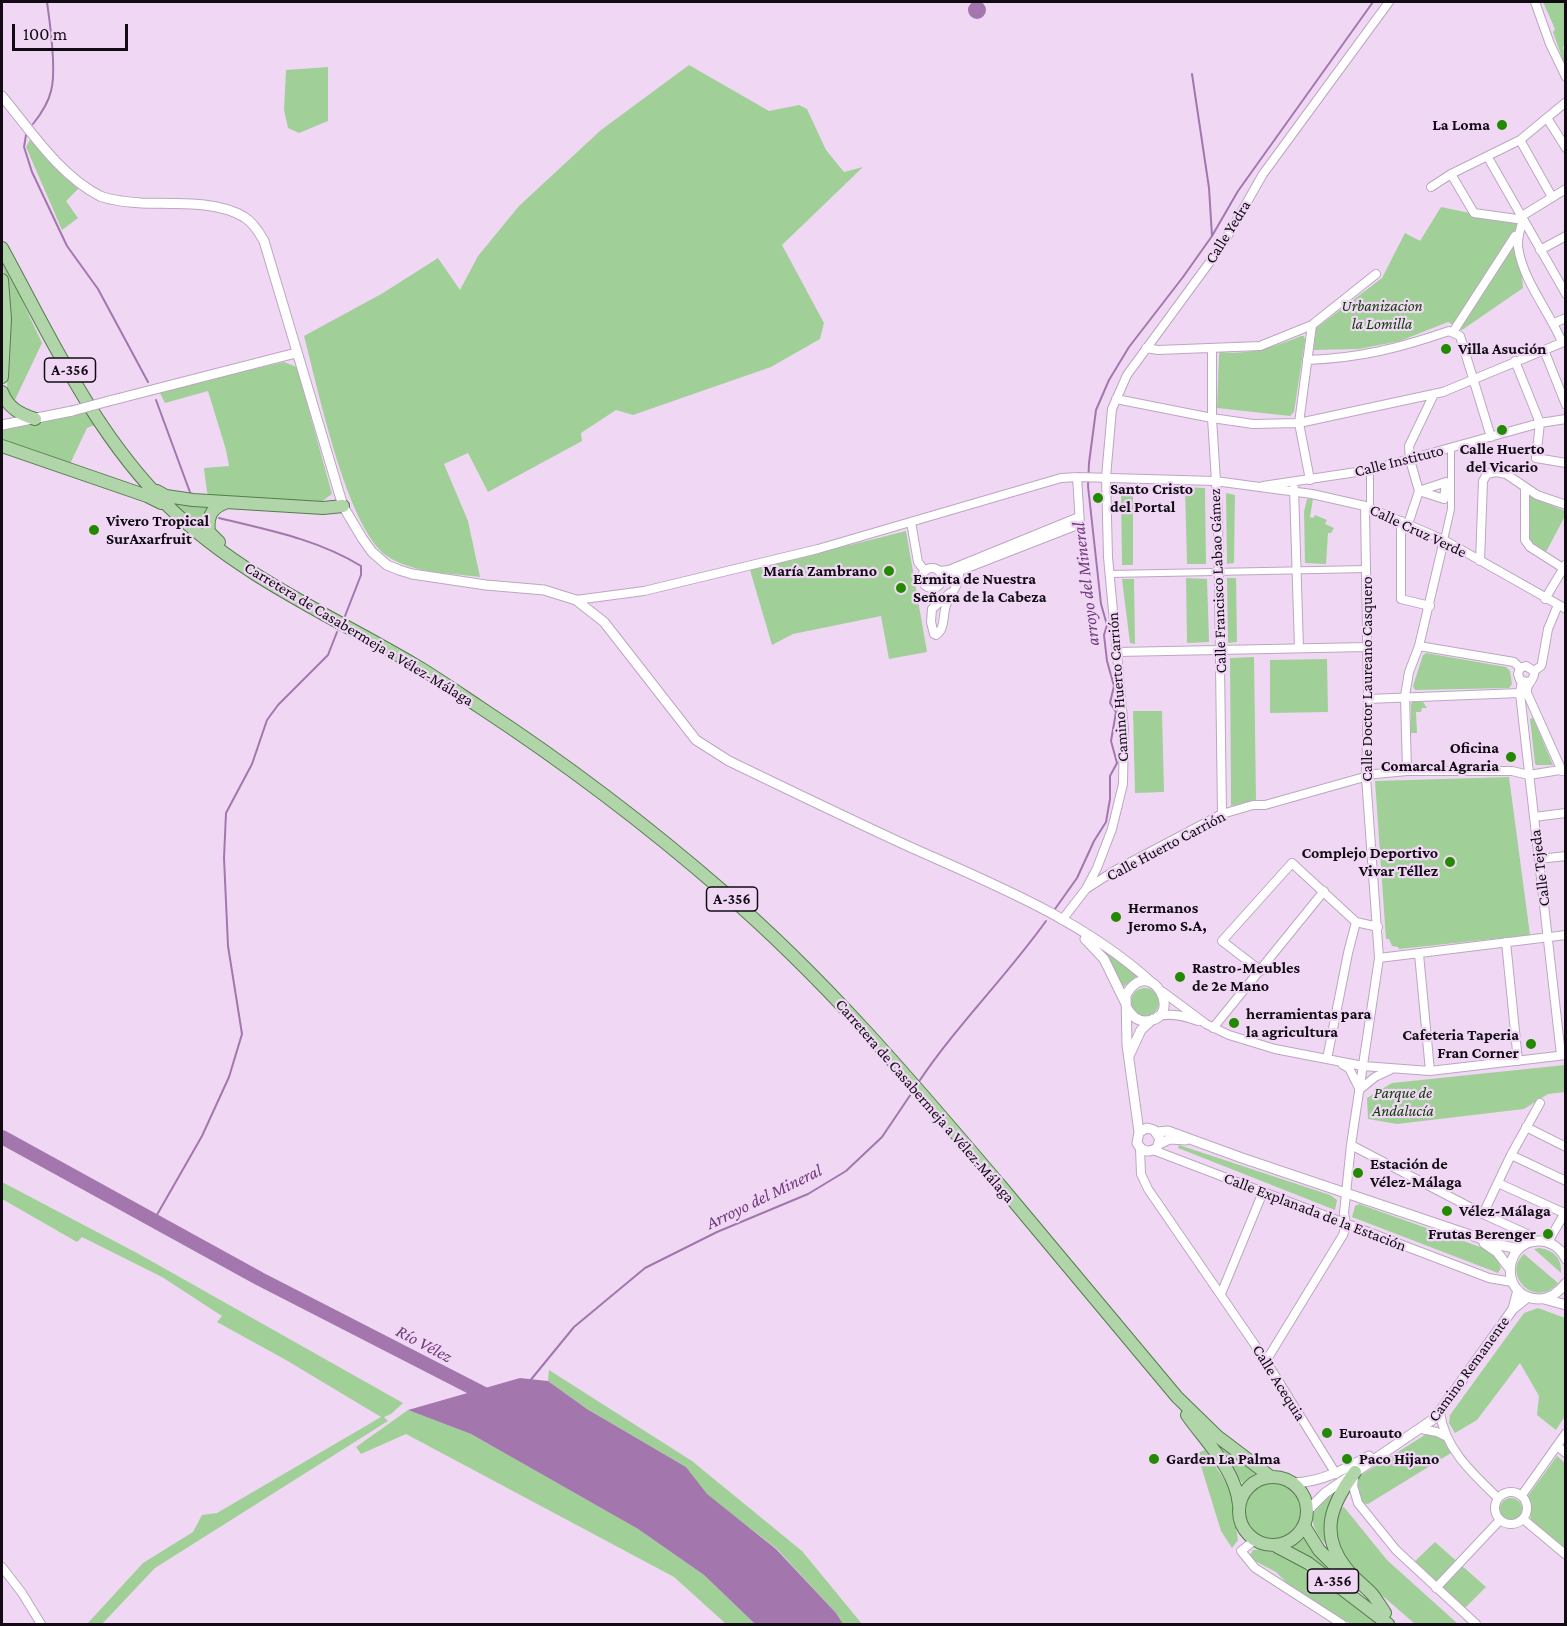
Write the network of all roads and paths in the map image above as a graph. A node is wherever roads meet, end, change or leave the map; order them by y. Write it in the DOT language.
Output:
graph roads {
  1 [pos="1389,2"];
  2 [pos="1535,2"];
  3 [pos="1566,77"];
  4 [pos="2,96"];
  5 [pos="1566,102"];
  6 [pos="1547,118"];
  7 [pos="1520,140"];
  8 [pos="1566,148"];
  9 [pos="1490,160"];
  10 [pos="1451,174"];
  11 [pos="1431,188"];
  12 [pos="1566,189"];
  13 [pos="1552,197"];
  14 [pos="1523,218"];
  15 [pos="1515,236"];
  16 [pos="1566,236"];
  17 [pos="2,248"];
  18 [pos="1540,250"];
  19 [pos="1376,274"];
  20 [pos="2,280"];
  21 [pos="1566,294"];
  22 [pos="1566,318"];
  23 [pos="1554,323"];
  24 [pos="1312,326"];
  25 [pos="1451,332"];
  26 [pos="1564,341"];
  27 [pos="1146,348"];
  28 [pos="1212,348"];
  29 [pos="1544,350"];
  30 [pos="296,353"];
  31 [pos="1307,360"];
  32 [pos="1515,362"];
  33 [pos="2,376"];
  34 [pos="1473,378"];
  35 [pos="2,392"];
  36 [pos="1434,394"];
  37 [pos="1116,399"];
  38 [pos="1566,405"];
  39 [pos="1212,418"];
  40 [pos="35,419"];
  41 [pos="1566,419"];
  42 [pos="1299,423"];
  43 [pos="1540,423"];
  44 [pos="2,425"];
  45 [pos="1491,437"];
  46 [pos="2,446"];
  47 [pos="1451,448"];
  48 [pos="1410,460"];
  49 [pos="1566,463"];
  50 [pos="1370,470"];
  51 [pos="1077,477"];
  52 [pos="1106,477"];
  53 [pos="1215,481"];
  54 [pos="148,485"];
  55 [pos="1303,485"];
  56 [pos="1524,488"];
  57 [pos="230,502"];
  58 [pos="1566,505"];
  59 [pos="343,506"];
  60 [pos="1367,506"];
  61 [pos="170,508"];
  62 [pos="1080,521"];
  63 [pos="911,522"];
  64 [pos="1405,522"];
  65 [pos="1444,540"];
  66 [pos="1480,561"];
  67 [pos="244,566"];
  68 [pos="1564,566"];
  69 [pos="1367,569"];
  70 [pos="1297,570"];
  71 [pos="925,571"];
  72 [pos="939,571"];
  73 [pos="1219,571"];
  74 [pos="959,572"];
  75 [pos="1110,574"];
  76 [pos="941,580"];
  77 [pos="950,593"];
  78 [pos="1545,599"];
  79 [pos="576,600"];
  80 [pos="1430,606"];
  81 [pos="1562,607"];
  82 [pos="1419,645"];
  83 [pos="1368,647"];
  84 [pos="1299,648"];
  85 [pos="1220,650"];
  86 [pos="1117,651"];
  87 [pos="1520,668"];
  88 [pos="1534,670"];
  89 [pos="1527,681"];
  90 [pos="1520,693"];
  91 [pos="1405,696"];
  92 [pos="1368,699"];
  93 [pos="1564,770"];
  94 [pos="1407,771"];
  95 [pos="1529,775"];
  96 [pos="1366,777"];
  97 [pos="1566,813"];
  98 [pos="1222,814"];
  99 [pos="1534,817"];
  100 [pos="1102,855"];
  101 [pos="1566,856"];
  102 [pos="1539,859"];
  103 [pos="1114,871"];
  104 [pos="1086,890"];
  105 [pos="1324,891"];
  106 [pos="1062,920"];
  107 [pos="1356,922"];
  108 [pos="1072,926"];
  109 [pos="1378,927"];
  110 [pos="1566,935"];
  111 [pos="1548,937"];
  112 [pos="1506,942"];
  113 [pos="1419,954"];
  114 [pos="1379,958"];
  115 [pos="1260,971"];
  116 [pos="1151,982"];
  117 [pos="1163,992"];
  118 [pos="1126,1005"];
  119 [pos="1156,1017"];
  120 [pos="1210,1026"];
  121 [pos="1563,1055"];
  122 [pos="1129,1056"];
  123 [pos="1331,1060"];
  124 [pos="1518,1061"];
  125 [pos="1363,1066"];
  126 [pos="1393,1069"];
  127 [pos="1430,1071"];
  128 [pos="1359,1090"];
  129 [pos="1540,1104"];
  130 [pos="1526,1127"];
  131 [pos="1143,1130"];
  132 [pos="1157,1132"];
  133 [pos="1194,1141"];
  134 [pos="1351,1145"];
  135 [pos="1150,1148"];
  136 [pos="1566,1148"];
  137 [pos="1511,1155"];
  138 [pos="1566,1181"];
  139 [pos="1498,1183"];
  140 [pos="1263,1192"];
  141 [pos="1346,1192"];
  142 [pos="1565,1212"];
  143 [pos="1483,1214"];
  144 [pos="1346,1225"];
  145 [pos="1473,1235"];
  146 [pos="1536,1241"];
  147 [pos="1548,1242"];
  148 [pos="1519,1249"];
  149 [pos="1565,1258"];
  150 [pos="1510,1269"];
  151 [pos="1566,1283"];
  152 [pos="1515,1286"];
  153 [pos="1221,1294"];
  154 [pos="1528,1297"];
  155 [pos="1544,1299"];
  156 [pos="1566,1305"];
  157 [pos="1512,1309"];
  158 [pos="1266,1361"];
  159 [pos="1177,1397"];
  160 [pos="1440,1412"];
  161 [pos="1418,1431"];
  162 [pos="1566,1433"];
  163 [pos="1445,1436"];
  164 [pos="1557,1446"];
  165 [pos="1566,1453"];
  166 [pos="1355,1472"];
  167 [pos="1336,1474"];
  168 [pos="1271,1477"];
  169 [pos="1293,1483"];
  170 [pos="1522,1495"];
  171 [pos="1498,1498"];
  172 [pos="1358,1503"];
  173 [pos="1334,1505"];
  174 [pos="1239,1506"];
  175 [pos="1308,1511"];
  176 [pos="1523,1519"];
  177 [pos="1500,1520"];
  178 [pos="1304,1526"];
  179 [pos="1255,1540"];
  180 [pos="1274,1545"];
  181 [pos="1566,1555"];
  182 [pos="2,1567"];
  183 [pos="1436,1588"];
  184 [pos="1387,1619"];
  185 [pos="41,1624"];
  186 [pos="1342,1624"];
  187 [pos="1397,1624"];
  188 [pos="1476,1624"];
  1 -- 27 [label="street, Calle Yedra"];
  2 -- 3 [label="street"];
  4 -- 30 [label="street"];
  5 -- 6 [label="street"];
  6 -- 7 [label="street"];
  6 -- 8 [label="street"];
  7 -- 10 [label="street"];
  7 -- 13 [label="street"];
  9 -- 14 [label="street"];
  10 -- 11 [label="street"];
  10 -- 14 [label="street"];
  12 -- 13 [label="street"];
  13 -- 14 [label="street"];
  14 -- 18 [label="street"];
  14 -- 23 [label="street"];
  15 -- 25 [label="street"];
  16 -- 18 [label="street"];
  17 -- 54 [label="main road, A-356"];
  18 -- 21 [label="street"];
  19 -- 24 [label="street"];
  20 -- 33 [label="main road"];
  22 -- 23 [label="street"];
  23 -- 26 [label="street"];
  24 -- 28 [label="street"];
  24 -- 31 [label="street"];
  25 -- 31 [label="street"];
  25 -- 34 [label="street"];
  26 -- 29 [label="street"];
  27 -- 28 [label="street"];
  27 -- 37 [label="street, Calle Yedra"];
  28 -- 39 [label="street, Calle Francisco Labao Gámez"];
  29 -- 32 [label="street"];
  29 -- 38 [label="street"];
  30 -- 40 [label="street, bridge"];
  30 -- 59 [label="street"];
  31 -- 42 [label="street"];
  32 -- 34 [label="street"];
  32 -- 43 [label="street"];
  34 -- 36 [label="street"];
  34 -- 45 [label="street"];
  35 -- 40 [label="main road"];
  36 -- 42 [label="street"];
  36 -- 48 [label="street"];
  37 -- 39 [label="street"];
  37 -- 52 [label="street, Calle Yedra"];
  39 -- 42 [label="street"];
  39 -- 53 [label="street, Calle Francisco Labao Gámez"];
  40 -- 44 [label="street"];
  41 -- 43 [label="street"];
  42 -- 55 [label="street"];
  43 -- 45 [label="street"];
  43 -- 49 [label="street"];
  45 -- 47 [label="street, Calle Instituto"];
  46 -- 61 [label="main road"];
  47 -- 48 [label="street, Calle Instituto"];
  47 -- 65 [label="street"];
  48 -- 50 [label="street, Calle Instituto"];
  48 -- 64 [label="street"];
  50 -- 55 [label="street, Calle Instituto"];
  50 -- 60 [label="street"];
  51 -- 52 [label="street, Calle Cruz Verde"];
  51 -- 62 [label="street"];
  51 -- 63 [label="street, Calle Cruz Verde"];
  52 -- 53 [label="street, Calle Cruz Verde"];
  52 -- 75 [label="street, Camino Huerto Carrión"];
  53 -- 55 [label="street, Calle Cruz Verde"];
  53 -- 73 [label="street, Calle Francisco Labao Gámez"];
  54 -- 57 [label="main road"];
  54 -- 61 [label="main road"];
  55 -- 60 [label="street, Calle Cruz Verde"];
  55 -- 70 [label="street"];
  56 -- 58 [label="street"];
  56 -- 66 [label="street"];
  56 -- 68 [label="street"];
  57 -- 59 [label="main road"];
  57 -- 67 [label="main road"];
  59 -- 79 [label="street"];
  60 -- 64 [label="street, Calle Cruz Verde"];
  60 -- 69 [label="street, Calle Doctor Laureano Casquero"];
  61 -- 67 [label="main road, Carretera de Casabermeja a Vélez-Málaga / A-356"];
  62 -- 72 [label="street"];
  62 -- 74 [label="street"];
  63 -- 71 [label="street"];
  63 -- 79 [label="street, Calle Cruz Verde"];
  64 -- 65 [label="street, Calle Cruz Verde"];
  64 -- 80 [label="street"];
  65 -- 66 [label="street, Calle Cruz Verde"];
  65 -- 80 [label="street"];
  66 -- 78 [label="street, Calle Cruz Verde"];
  67 -- 159 [label="main road, Carretera de Casabermeja a Vélez-Málaga / A-356"];
  68 -- 78 [label="street"];
  69 -- 70 [label="street"];
  69 -- 83 [label="street, Calle Doctor Laureano Casquero"];
  70 -- 73 [label="street"];
  70 -- 84 [label="street"];
  71 -- 72 [label="street"];
  71 -- 76 [label="street"];
  72 -- 76 [label="street"];
  73 -- 75 [label="street"];
  73 -- 85 [label="street, Calle Francisco Labao Gámez"];
  74 -- 76 [label="street"];
  74 -- 77 [label="street"];
  75 -- 86 [label="street, Camino Huerto Carrión"];
  77 -- 77 [label="street"];
  78 -- 81 [label="street, Calle Cruz Verde"];
  79 -- 106 [label="street"];
  80 -- 82 [label="street"];
  81 -- 88 [label="street"];
  82 -- 87 [label="street"];
  82 -- 91 [label="street"];
  83 -- 84 [label="street"];
  83 -- 92 [label="street, Calle Doctor Laureano Casquero"];
  84 -- 85 [label="street"];
  85 -- 86 [label="street"];
  85 -- 98 [label="street, Calle Francisco Labao Gámez"];
  86 -- 100 [label="street, Camino Huerto Carrión"];
  87 -- 88 [label="street"];
  87 -- 89 [label="street"];
  88 -- 89 [label="street"];
  89 -- 90 [label="street, Calle Tejeda"];
  89 -- 93 [label="street"];
  90 -- 91 [label="street"];
  90 -- 95 [label="street, Calle Tejeda"];
  91 -- 92 [label="street"];
  91 -- 94 [label="street"];
  92 -- 96 [label="street, Calle Doctor Laureano Casquero"];
  93 -- 95 [label="street, Calle Huerto Carrión"];
  94 -- 95 [label="street, Calle Huerto Carrión"];
  94 -- 96 [label="street, Calle Huerto Carrión"];
  95 -- 99 [label="street, Calle Tejeda"];
  96 -- 98 [label="street, Calle Huerto Carrión"];
  96 -- 109 [label="street, Calle Doctor Laureano Casquero"];
  97 -- 99 [label="street"];
  98 -- 103 [label="street, Calle Huerto Carrión"];
  99 -- 102 [label="street, Calle Tejeda"];
  100 -- 103 [label="street"];
  100 -- 104 [label="street, Camino Huerto Carrión"];
  101 -- 102 [label="street"];
  102 -- 111 [label="street, Calle Tejeda"];
  103 -- 104 [label="street, Calle Huerto Carrión"];
  104 -- 106 [label="street"];
  105 -- 107 [label="street"];
  105 -- 115 [label="street"];
  105 -- 115 [label="street"];
  106 -- 108 [label="street"];
  107 -- 109 [label="street"];
  107 -- 123 [label="street"];
  108 -- 116 [label="street"];
  108 -- 118 [label="street"];
  109 -- 114 [label="street, Calle Doctor Laureano Casquero"];
  110 -- 111 [label="street"];
  111 -- 112 [label="street"];
  111 -- 121 [label="street, Calle Tejeda"];
  112 -- 113 [label="street"];
  112 -- 124 [label="street"];
  113 -- 114 [label="street"];
  113 -- 127 [label="street"];
  114 -- 125 [label="street, Calle Doctor Laureano Casquero"];
  115 -- 120 [label="street"];
  116 -- 117 [label="street"];
  116 -- 118 [label="street"];
  117 -- 119 [label="street"];
  117 -- 120 [label="street"];
  118 -- 119 [label="street"];
  118 -- 122 [label="street"];
  119 -- 120 [label="street"];
  119 -- 122 [label="street"];
  120 -- 123 [label="street"];
  121 -- 124 [label="street"];
  122 -- 131 [label="street"];
  123 -- 125 [label="street"];
  123 -- 128 [label="street"];
  124 -- 127 [label="street"];
  125 -- 126 [label="street"];
  125 -- 128 [label="street, Calle Doctor Laureano Casquero"];
  126 -- 127 [label="street"];
  126 -- 128 [label="street"];
  128 -- 134 [label="street, Calle Doctor Laureano Casquero"];
  129 -- 130 [label="street"];
  130 -- 136 [label="street"];
  130 -- 137 [label="street"];
  131 -- 132 [label="street, Calle Explanada de la Estación"];
  131 -- 135 [label="street"];
  132 -- 133 [label="street, Calle Explanada de la Estación"];
  132 -- 135 [label="street"];
  133 -- 135 [label="street, Calle Explanada de la Estación"];
  133 -- 141 [label="street, Calle Explanada de la Estación"];
  134 -- 141 [label="street, Calle Doctor Laureano Casquero"];
  134 -- 143 [label="street"];
  135 -- 140 [label="street, Calle Explanada de la Estación"];
  135 -- 153 [label="street, Calle Acequia"];
  137 -- 138 [label="street"];
  137 -- 139 [label="street"];
  139 -- 142 [label="street"];
  139 -- 143 [label="street"];
  140 -- 144 [label="street, Calle Explanada de la Estación"];
  140 -- 153 [label="street"];
  141 -- 144 [label="street, Calle Doctor Laureano Casquero"];
  141 -- 145 [label="street, Calle Explanada de la Estación"];
  142 -- 147 [label="street"];
  143 -- 146 [label="street"];
  144 -- 152 [label="street, Calle Explanada de la Estación"];
  144 -- 158 [label="street"];
  145 -- 148 [label="street"];
  145 -- 150 [label="street"];
  146 -- 147 [label="street"];
  146 -- 148 [label="street"];
  147 -- 149 [label="street"];
  148 -- 150 [label="street"];
  150 -- 152 [label="street"];
  151 -- 155 [label="street"];
  152 -- 154 [label="street"];
  152 -- 157 [label="street, Camino Remanente"];
  153 -- 158 [label="street, Calle Acequia"];
  154 -- 155 [label="street"];
  154 -- 157 [label="street, Camino Remanente"];
  155 -- 156 [label="street"];
  157 -- 160 [label="street, Camino Remanente"];
  158 -- 167 [label="street, Calle Acequia"];
  159 -- 168 [label="main road, Carretera de Casabermeja a Vélez-Málaga / A-356"];
  159 -- 174 [label="main road, Carretera de Casabermeja a Vélez-Málaga / A-356"];
  160 -- 161 [label="street, Camino Remanente"];
  160 -- 163 [label="street"];
  161 -- 163 [label="street"];
  161 -- 166 [label="street, Camino Remanente"];
  161 -- 167 [label="street"];
  162 -- 164 [label="street"];
  163 -- 171 [label="street"];
  164 -- 165 [label="street"];
  164 -- 170 [label="street"];
  166 -- 172 [label="street"];
  166 -- 173 [label="main road"];
  166 -- 175 [label="street, Camino Remanente"];
  167 -- 169 [label="street"];
  168 -- 169 [label="main road, A-356"];
  168 -- 174 [label="main road"];
  169 -- 175 [label="main road"];
  170 -- 171 [label="street"];
  170 -- 176 [label="street"];
  171 -- 177 [label="street"];
  172 -- 173 [label="street"];
  172 -- 183 [label="street"];
  173 -- 184 [label="main road"];
  174 -- 179 [label="main road, A-356"];
  175 -- 178 [label="main road"];
  176 -- 177 [label="street"];
  176 -- 181 [label="street"];
  177 -- 183 [label="street"];
  178 -- 180 [label="main road"];
  178 -- 184 [label="main road, A-356"];
  179 -- 180 [label="main road, A-356"];
  179 -- 186 [label="street"];
  180 -- 184 [label="main road, A-356"];
  182 -- 185 [label="street"];
  183 -- 188 [label="street"];
  184 -- 187 [label="main road, A-356"];
}
